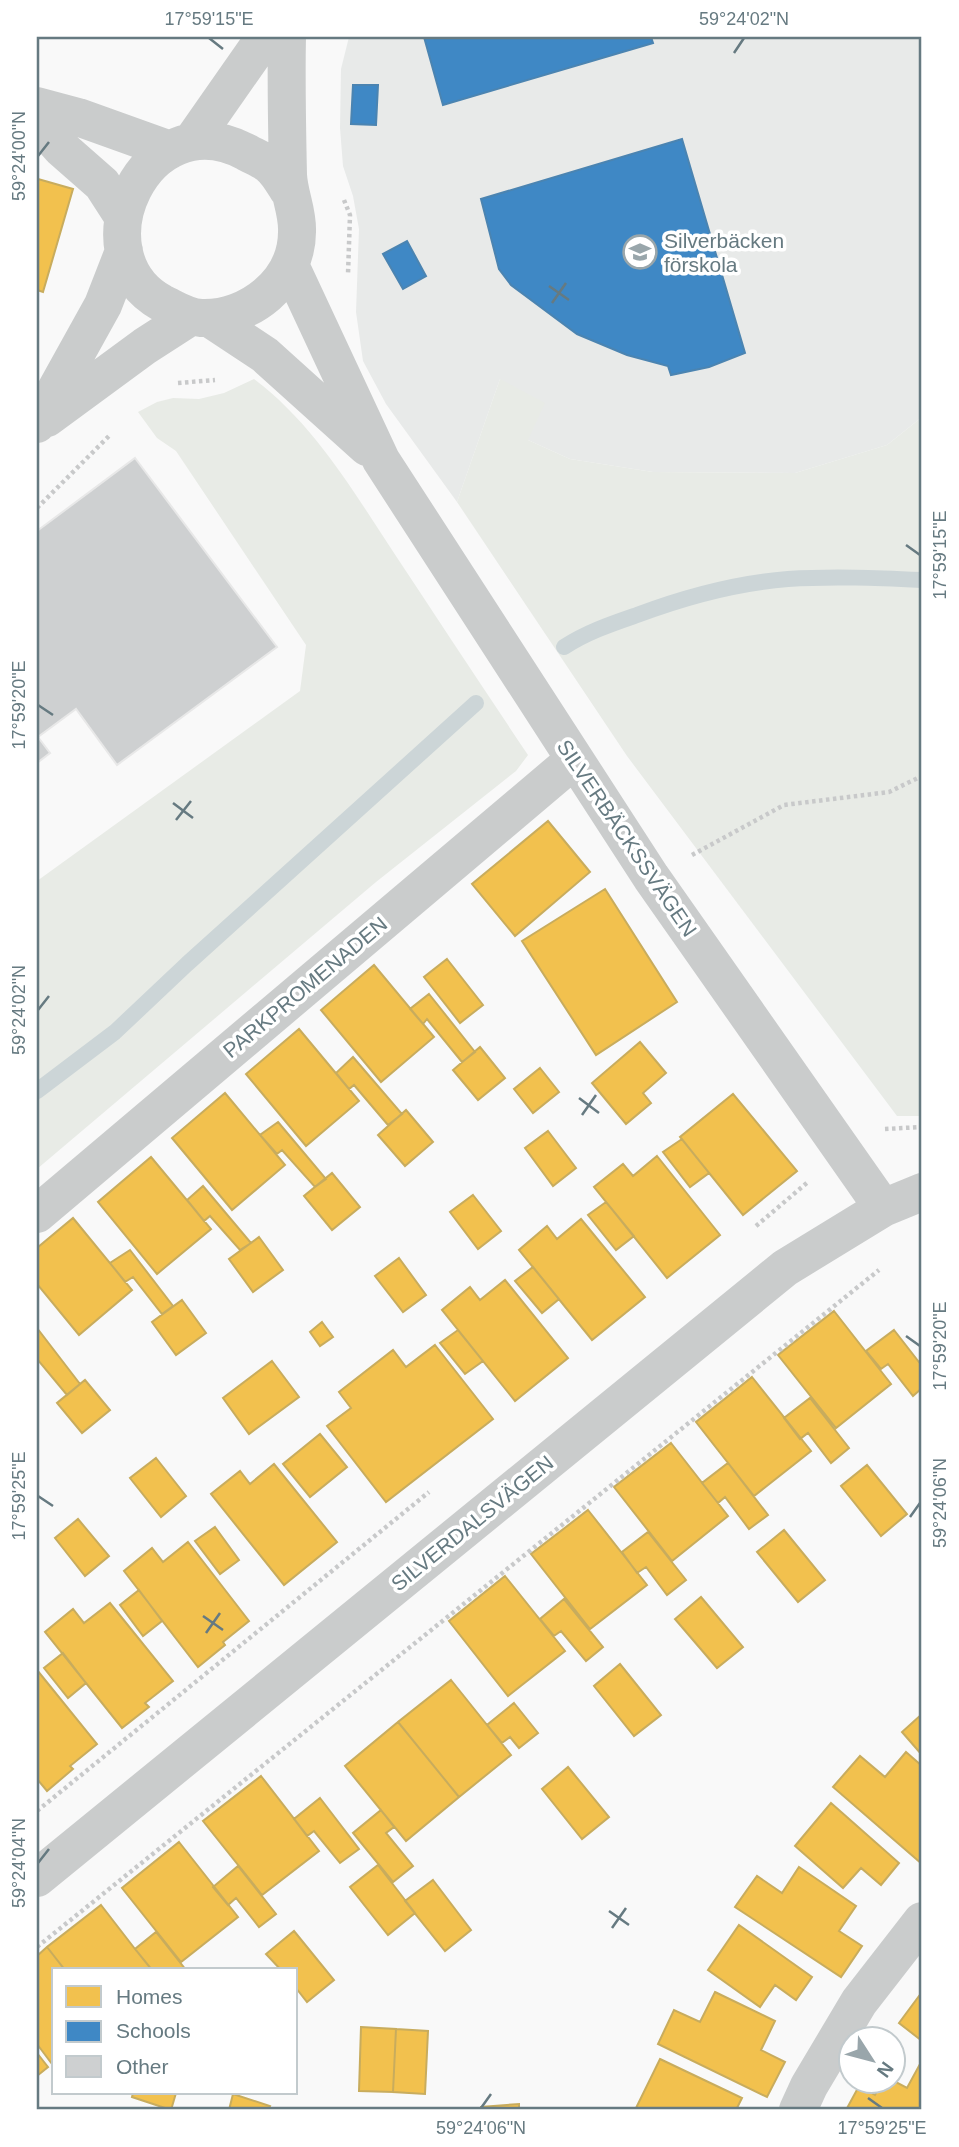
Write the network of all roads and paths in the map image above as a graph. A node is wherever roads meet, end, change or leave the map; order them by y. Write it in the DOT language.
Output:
graph roads {
  1 [pos="265,37"];
  2 [pos="287,37"];
  3 [pos="37,106"];
  4 [pos="37,121"];
  5 [pos="182,145"];
  6 [pos="288,190"];
  7 [pos="123,233"];
  8 [pos="289,265"];
  9 [pos="199,318"];
  10 [pos="265,355"];
  11 [pos="173,384"];
  12 [pos="37,424"];
  13 [pos="110,435"];
  14 [pos="381,460"];
  15 [pos="37,508"];
  16 [pos="574,760"];
  17 [pos="922,776"];
  18 [pos="651,877"];
  19 [pos="922,1192"];
  20 [pos="883,1208"];
  21 [pos="37,1214"];
  22 [pos="883,1268"];
  23 [pos="37,1878"];
  24 [pos="922,1921"];
  25 [pos="37,1947"];
  26 [pos="798,2110"];
  1 -- 5 [label="street"];
  2 -- 6 [label="street"];
  3 -- 5 [label="street"];
  4 -- 7 [label="street"];
  5 -- 6 [label="street"];
  5 -- 7 [label="street"];
  6 -- 8 [label="street"];
  7 -- 9 [label="street"];
  7 -- 12 [label="street"];
  8 -- 9 [label="street"];
  8 -- 14 [label="street, SILVERBÄCKSSVÄGEN"];
  9 -- 10 [label="street, SILVERBÄCKSSVÄGEN"];
  9 -- 12 [label="street"];
  10 -- 11 [label="path"];
  10 -- 14 [label="street, SILVERBÄCKSSVÄGEN"];
  13 -- 15 [label="path"];
  14 -- 16 [label="street, SILVERBÄCKSSVÄGEN"];
  16 -- 18 [label="street, SILVERBÄCKSSVÄGEN"];
  16 -- 21 [label="street, PARKPROMENADEN"];
  17 -- 18 [label="path"];
  18 -- 20 [label="street, SILVERBÄCKSSVÄGEN"];
  19 -- 20 [label="street, SILVERDALSVÄGEN"];
  20 -- 23 [label="street, SILVERDALSVÄGEN"];
  22 -- 25 [label="path"];
  24 -- 26 [label="street"];
}
